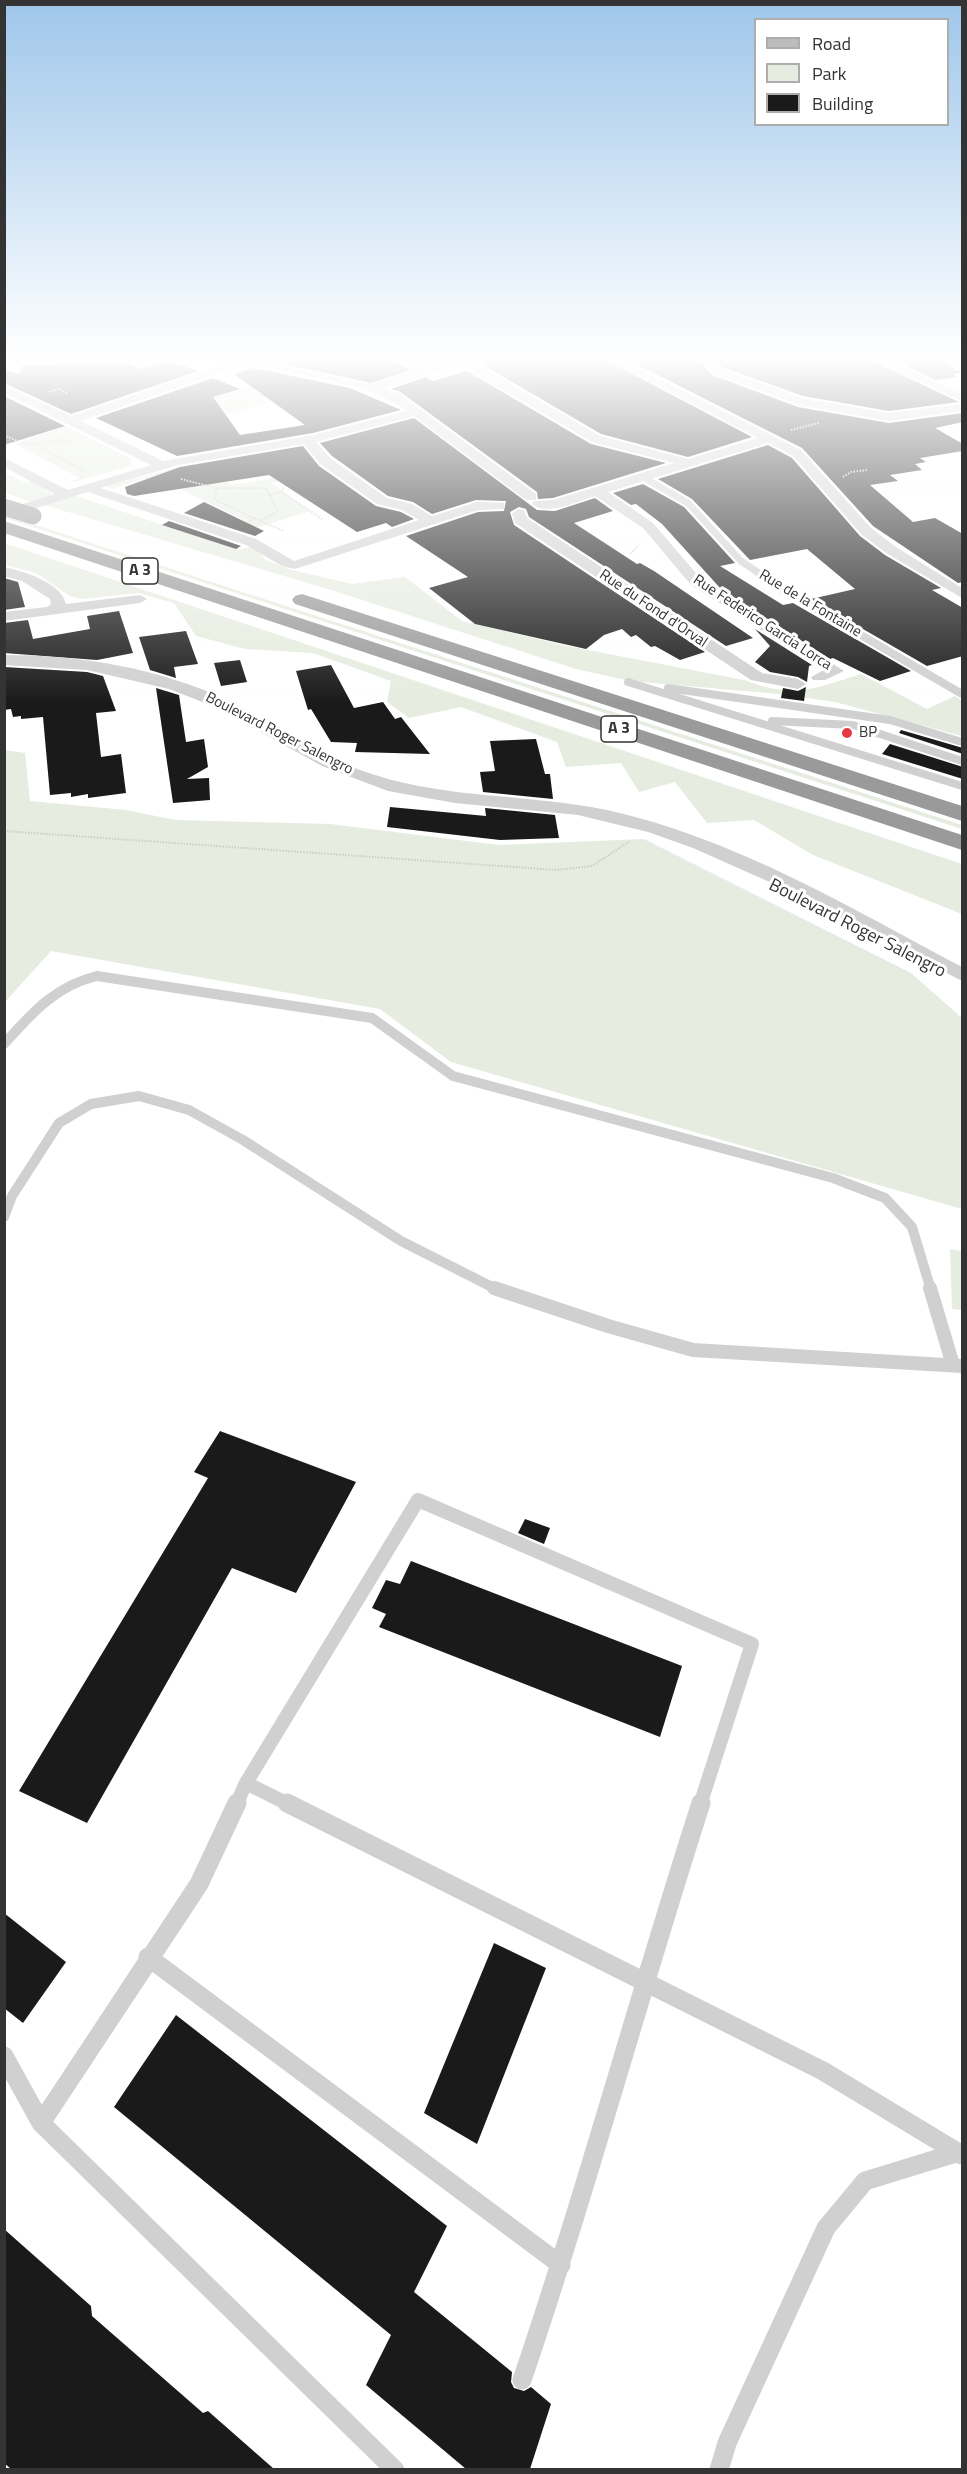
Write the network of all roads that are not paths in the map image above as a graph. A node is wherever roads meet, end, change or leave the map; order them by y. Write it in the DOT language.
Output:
graph roads {
  1 [pos="22,471"];
  2 [pos="140,471"];
  3 [pos="340,471"];
  4 [pos="492,471"];
  5 [pos="660,471"];
  6 [pos="813,471"];
  7 [pos="643,477"];
  8 [pos="87,488"];
  9 [pos="515,490"];
  10 [pos="597,491"];
  11 [pos="67,495"];
  12 [pos="535,501"];
  13 [pos="499,506"];
  14 [pos="4,507"];
  15 [pos="519,513"];
  16 [pos="4,514"];
  17 [pos="430,521"];
  18 [pos="55,522"];
  19 [pos="4,527"];
  20 [pos="4,572"];
  21 [pos="963,594"];
  22 [pos="289,596"];
  23 [pos="140,599"];
  24 [pos="51,611"];
  25 [pos="4,617"];
  26 [pos="471,655"];
  27 [pos="4,660"];
  28 [pos="819,677"];
  29 [pos="628,682"];
  30 [pos="798,684"];
  31 [pos="963,694"];
  32 [pos="754,720"];
  33 [pos="963,742"];
  34 [pos="963,761"];
  35 [pos="963,786"];
  36 [pos="963,814"];
  37 [pos="963,843"];
  38 [pos="759,871"];
  39 [pos="963,975"];
  40 [pos="963,984"];
  41 [pos="4,1044"];
  42 [pos="4,1217"];
  43 [pos="958,1366"];
  44 [pos="246,1784"];
  45 [pos="148,1958"];
  46 [pos="643,1983"];
  47 [pos="4,2056"];
  48 [pos="41,2123"];
  49 [pos="959,2154"];
  50 [pos="561,2265"];
  51 [pos="522,2380"];
  52 [pos="395,2469"];
  53 [pos="719,2469"];
  1 -- 11 [label="street"];
  2 -- 8 [label="street"];
  3 -- 17 [label="street"];
  4 -- 9 [label="street"];
  5 -- 7 [label="street"];
  6 -- 21 [label="street"];
  7 -- 10 [label="street"];
  7 -- 31 [label="lane, Rue de la Fontaine"];
  8 -- 11 [label="street"];
  8 -- 17 [label="street"];
  9 -- 12 [label="street"];
  9 -- 13 [label="street"];
  10 -- 12 [label="street"];
  10 -- 28 [label="street, Rue Federico Garcia Lorca"];
  11 -- 16 [label="street"];
  12 -- 15 [label="street"];
  13 -- 15 [label="street"];
  13 -- 17 [label="street"];
  14 -- 18 [label="highway, bridge"];
  15 -- 30 [label="street, Rue du Fond d'Orval"];
  19 -- 37 [label="highway, A 3"];
  20 -- 24 [label="street"];
  22 -- 26 [label="highway, A 3"];
  23 -- 24 [label="street"];
  24 -- 25 [label="street"];
  26 -- 29 [label="highway"];
  26 -- 36 [label="highway, A 3"];
  27 -- 38 [label="street, Boulevard Roger Salengro"];
  29 -- 32 [label="lane"];
  29 -- 33 [label="lane"];
  32 -- 34 [label="lane"];
  32 -- 35 [label="lane"];
  38 -- 39 [label="street, Boulevard Roger Salengro"];
  38 -- 40 [label="street, Boulevard Roger Salengro"];
  41 -- 43 [label="lane"];
  42 -- 43 [label="lane"];
  44 -- 45 [label="lane"];
  44 -- 46 [label="lane"];
  44 -- 46 [label="lane"];
  45 -- 48 [label="lane"];
  45 -- 50 [label="lane"];
  46 -- 49 [label="lane"];
  46 -- 50 [label="lane"];
  47 -- 48 [label="lane"];
  48 -- 52 [label="lane"];
  49 -- 53 [label="lane"];
  50 -- 51 [label="lane"];
}
